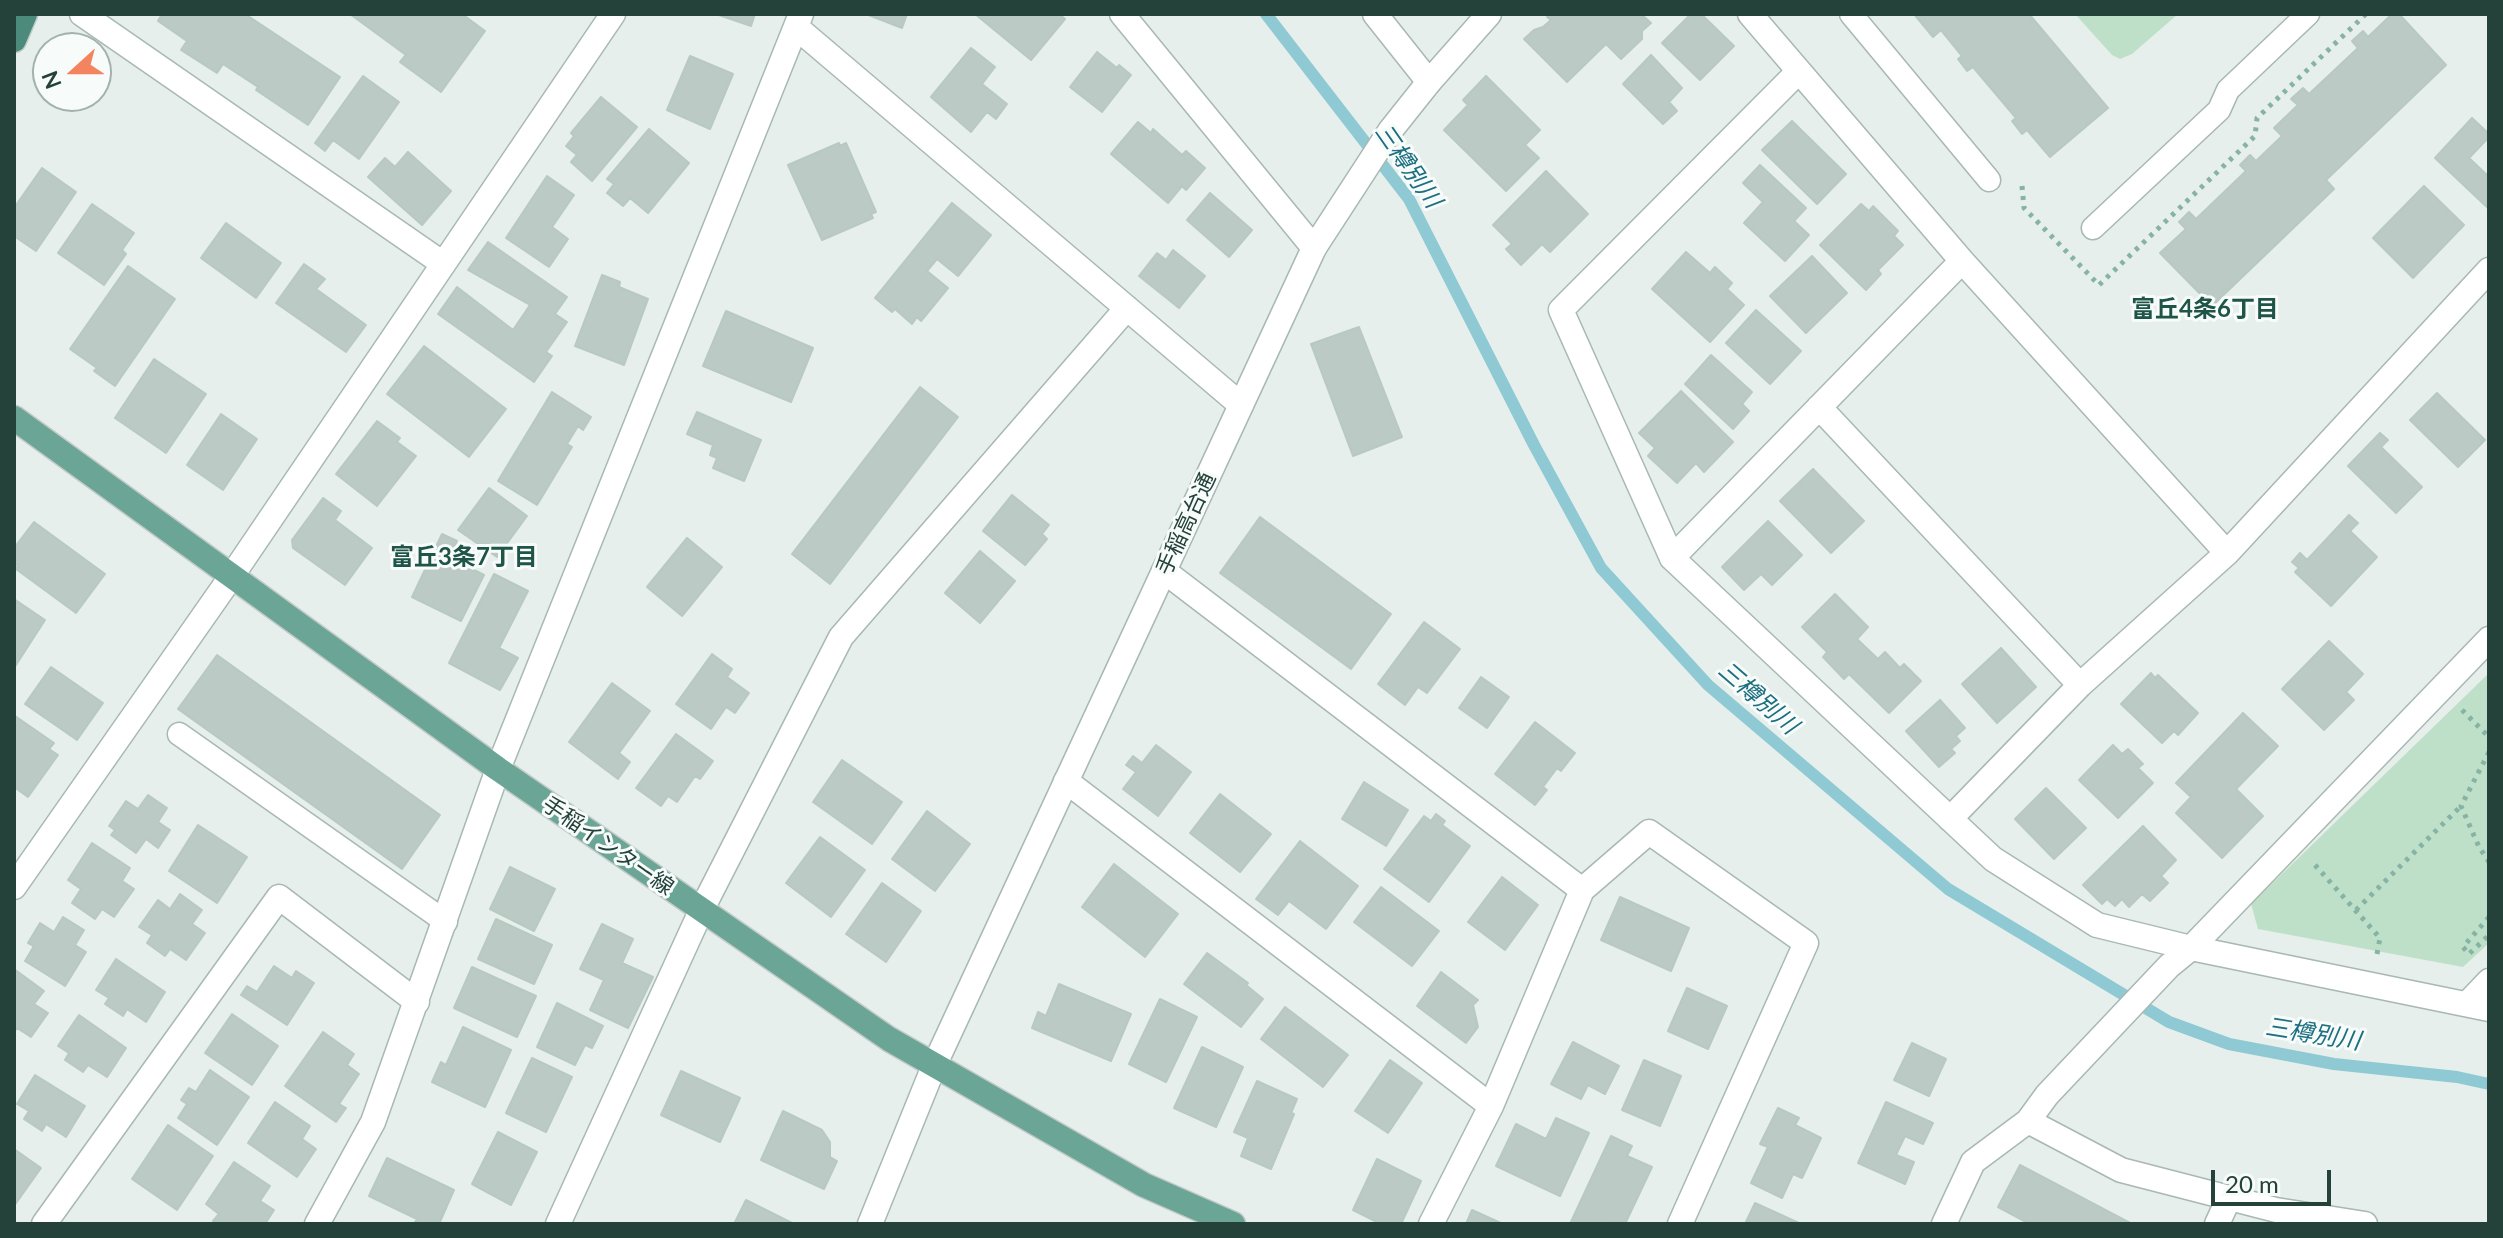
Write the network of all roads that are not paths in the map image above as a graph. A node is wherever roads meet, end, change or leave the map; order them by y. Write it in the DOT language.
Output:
graph roads {
  1 [pos="25,14"];
  2 [pos="82,14"];
  3 [pos="613,14"];
  4 [pos="1122,14"];
  5 [pos="1375,14"];
  6 [pos="1489,14"];
  7 [pos="1750,14"];
  8 [pos="1851,14"];
  9 [pos="2308,14"];
  10 [pos="798,20"];
  11 [pos="14,40"];
  12 [pos="1798,72"];
  13 [pos="1429,82"];
  14 [pos="1989,180"];
  15 [pos="2093,228"];
  16 [pos="1314,248"];
  17 [pos="1962,261"];
  18 [pos="442,263"];
  19 [pos="2489,270"];
  20 [pos="1127,308"];
  21 [pos="1241,405"];
  22 [pos="1819,407"];
  23 [pos="14,418"];
  24 [pos="2227,553"];
  25 [pos="1672,558"];
  26 [pos="1164,571"];
  27 [pos="231,577"];
  28 [pos="2489,639"];
  29 [pos="2080,685"];
  30 [pos="179,734"];
  31 [pos="498,769"];
  32 [pos="1066,781"];
  33 [pos="1950,819"];
  34 [pos="14,887"];
  35 [pos="1582,890"];
  36 [pos="701,911"];
  37 [pos="446,922"];
  38 [pos="2191,948"];
  39 [pos="2489,981"];
  40 [pos="417,1002"];
  41 [pos="2478,1007"];
  42 [pos="934,1066"];
  43 [pos="1491,1106"];
  44 [pos="2028,1121"];
  45 [pos="2229,1198"];
  46 [pos="44,1224"];
  47 [pos="317,1224"];
  48 [pos="558,1224"];
  49 [pos="870,1224"];
  50 [pos="1233,1224"];
  51 [pos="1431,1224"];
  52 [pos="1680,1224"];
  53 [pos="1944,1224"];
  54 [pos="2217,1224"];
  55 [pos="2365,1224"];
  1 -- 11 [label="highway"];
  2 -- 18 [label="street"];
  3 -- 18 [label="street"];
  4 -- 16 [label="street"];
  5 -- 13 [label="street"];
  6 -- 13 [label="street, 手稲高台通"];
  7 -- 12 [label="street"];
  8 -- 14 [label="lane"];
  9 -- 15 [label="lane"];
  10 -- 20 [label="street"];
  10 -- 31 [label="street"];
  12 -- 17 [label="street"];
  12 -- 25 [label="street"];
  13 -- 16 [label="street, 手稲高台通"];
  16 -- 21 [label="street, 手稲高台通"];
  17 -- 22 [label="street"];
  17 -- 24 [label="street"];
  18 -- 27 [label="street"];
  19 -- 24 [label="street"];
  20 -- 21 [label="street"];
  20 -- 36 [label="street"];
  21 -- 26 [label="street, 手稲高台通"];
  22 -- 25 [label="street"];
  22 -- 29 [label="street"];
  23 -- 27 [label="main road, 手稲インター線"];
  24 -- 29 [label="street"];
  25 -- 33 [label="street"];
  26 -- 32 [label="street, 手稲高台通"];
  26 -- 35 [label="street"];
  27 -- 31 [label="main road, 手稲インター線"];
  27 -- 34 [label="street"];
  28 -- 38 [label="street"];
  29 -- 33 [label="street"];
  30 -- 37 [label="lane"];
  31 -- 36 [label="main road, 手稲インター線"];
  31 -- 37 [label="street"];
  32 -- 42 [label="street, 手稲高台通"];
  32 -- 43 [label="street"];
  33 -- 38 [label="street"];
  35 -- 43 [label="street"];
  35 -- 52 [label="street"];
  36 -- 42 [label="main road, 手稲インター線"];
  36 -- 48 [label="street"];
  37 -- 40 [label="street"];
  38 -- 41 [label="street"];
  38 -- 44 [label="street"];
  39 -- 41 [label="street"];
  40 -- 46 [label="street"];
  40 -- 47 [label="street"];
  42 -- 49 [label="street, 手稲高台通"];
  42 -- 50 [label="main road, 手稲インター線"];
  43 -- 51 [label="street"];
  44 -- 45 [label="street"];
  44 -- 53 [label="street"];
  45 -- 54 [label="street"];
  45 -- 55 [label="street"];
}
